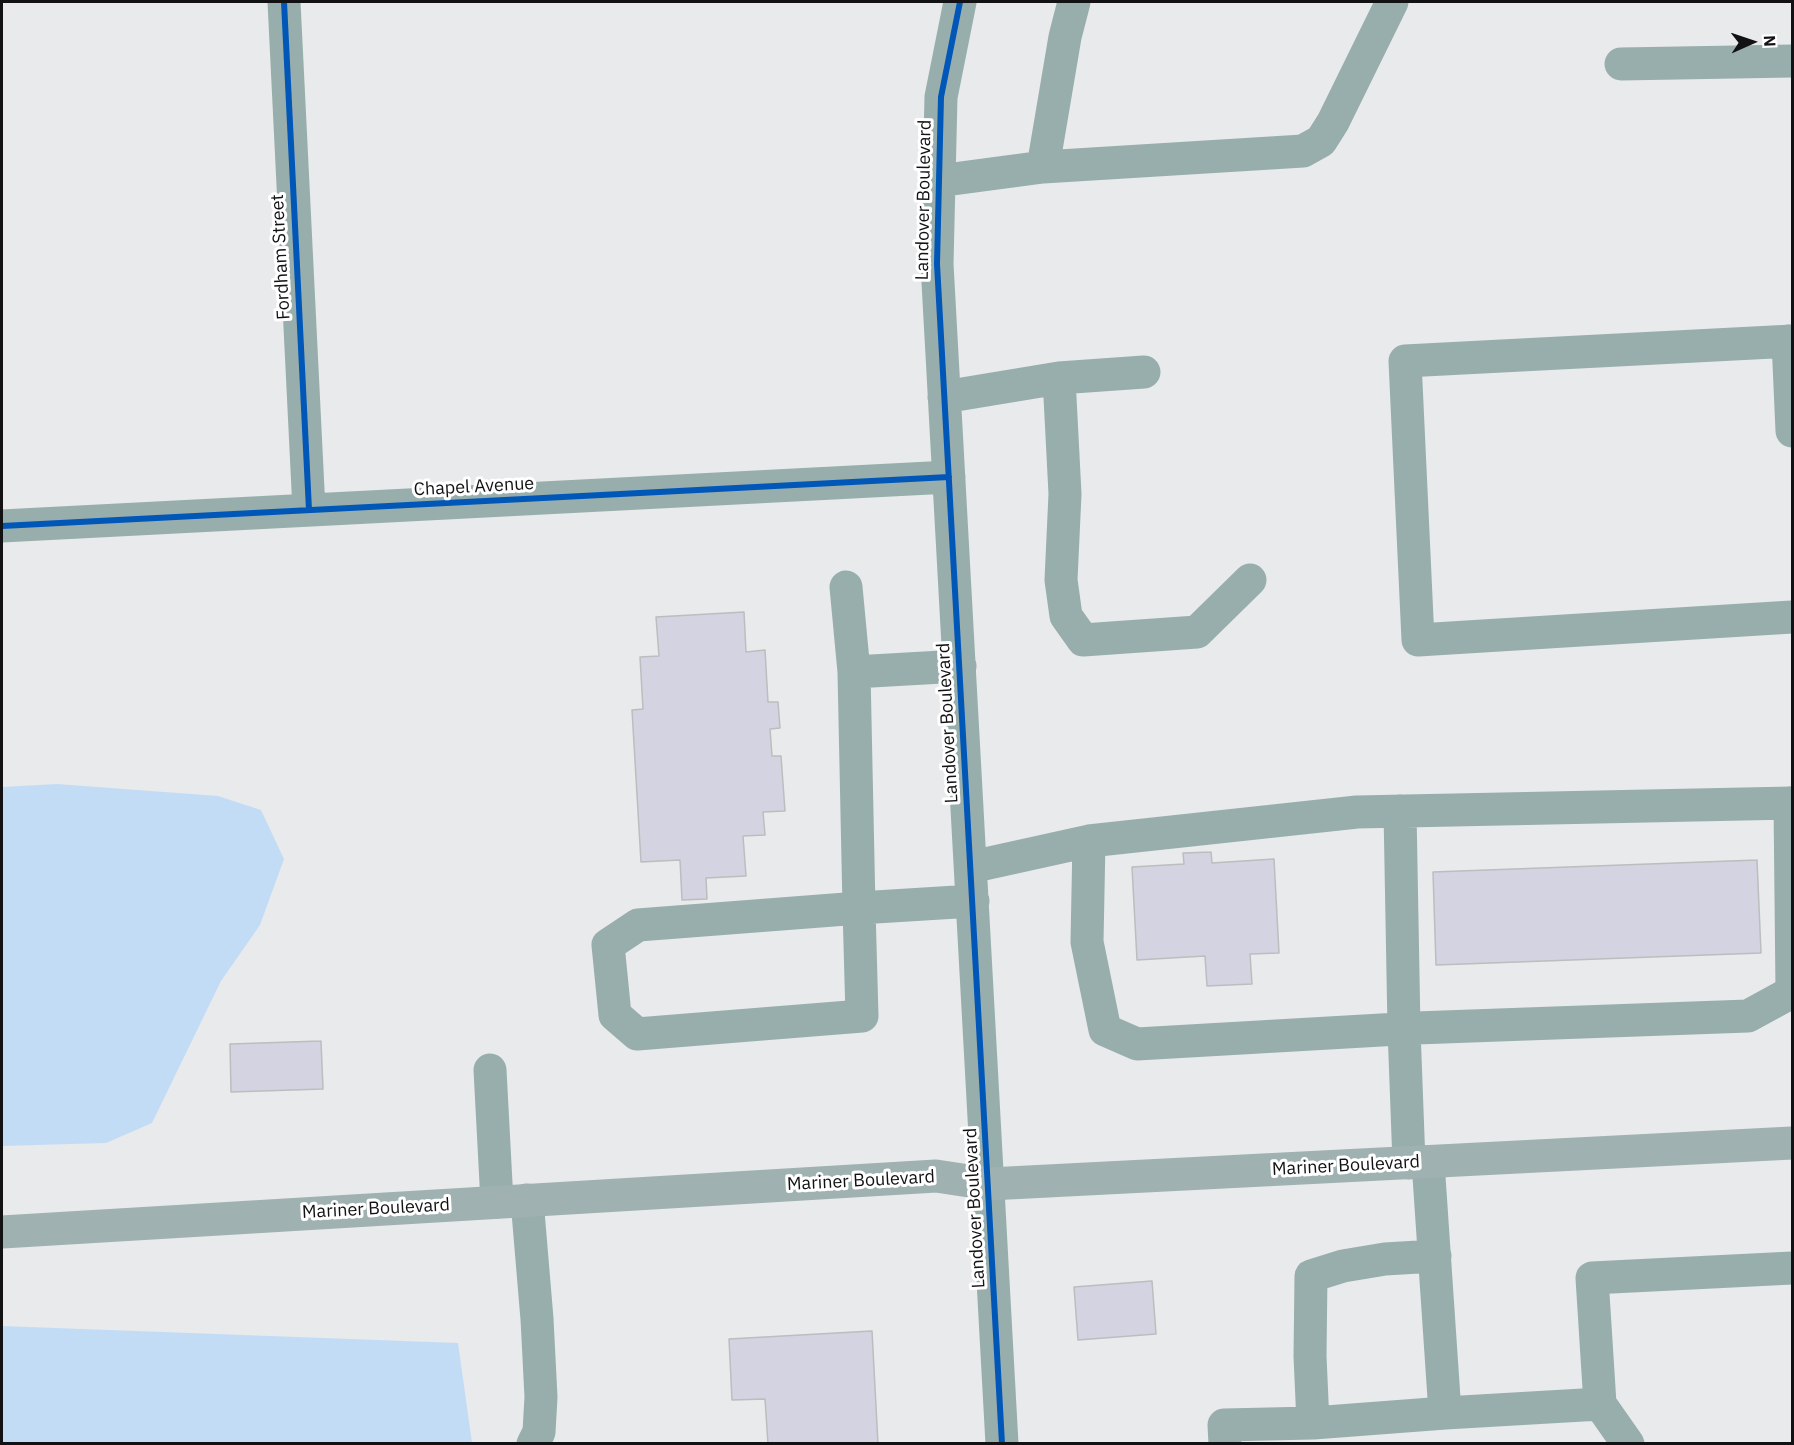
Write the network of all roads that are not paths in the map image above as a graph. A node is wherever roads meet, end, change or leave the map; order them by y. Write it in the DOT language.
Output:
graph roads {
  1 [pos="284,2"];
  2 [pos="960,2"];
  3 [pos="1074,2"];
  4 [pos="1392,2"];
  5 [pos="1792,61"];
  6 [pos="1621,64"];
  7 [pos="1043,167"];
  8 [pos="938,181"];
  9 [pos="1790,341"];
  10 [pos="1144,372"];
  11 [pos="1059,378"];
  12 [pos="944,397"];
  13 [pos="1792,431"];
  14 [pos="949,477"];
  15 [pos="309,510"];
  16 [pos="2,526"];
  17 [pos="1250,580"];
  18 [pos="846,587"];
  19 [pos="1792,617"];
  20 [pos="960,666"];
  21 [pos="854,672"];
  22 [pos="1791,803"];
  23 [pos="1400,811"];
  24 [pos="1089,842"];
  25 [pos="971,867"];
  26 [pos="973,901"];
  27 [pos="859,908"];
  28 [pos="1404,1029"];
  29 [pos="489,1070"];
  30 [pos="1792,1143"];
  31 [pos="1419,1162"];
  32 [pos="989,1184"];
  33 [pos="512,1201"];
  34 [pos="2,1232"];
  35 [pos="1435,1256"];
  36 [pos="1792,1268"];
  37 [pos="1600,1404"];
  38 [pos="1445,1413"];
  39 [pos="1313,1423"];
  40 [pos="533,1443"];
  41 [pos="1002,1443"];
  42 [pos="1225,1443"];
  43 [pos="1628,1443"];
  1 -- 15 [label="street, Fordham Street"];
  2 -- 8 [label="street, Landover Boulevard"];
  3 -- 7 [label="street"];
  4 -- 7 [label="street"];
  5 -- 6 [label="street"];
  7 -- 8 [label="street"];
  8 -- 12 [label="street, Landover Boulevard"];
  9 -- 13 [label="street"];
  9 -- 19 [label="street"];
  10 -- 11 [label="street"];
  11 -- 12 [label="street"];
  11 -- 17 [label="street"];
  12 -- 14 [label="street, Landover Boulevard"];
  14 -- 15 [label="street, Chapel Avenue"];
  14 -- 20 [label="street, Landover Boulevard"];
  15 -- 16 [label="street, Chapel Avenue"];
  18 -- 21 [label="street"];
  20 -- 21 [label="street"];
  20 -- 25 [label="street, Landover Boulevard"];
  21 -- 27 [label="street"];
  22 -- 23 [label="street"];
  22 -- 28 [label="street"];
  23 -- 24 [label="street"];
  23 -- 28 [label="street"];
  24 -- 25 [label="street"];
  24 -- 28 [label="street"];
  25 -- 26 [label="street, Landover Boulevard"];
  26 -- 27 [label="street"];
  26 -- 32 [label="street, Landover Boulevard"];
  27 -- 27 [label="street"];
  28 -- 31 [label="street"];
  29 -- 33 [label="street"];
  30 -- 31 [label="main road, Mariner Boulevard"];
  31 -- 32 [label="main road, Mariner Boulevard"];
  31 -- 35 [label="street"];
  32 -- 33 [label="main road, Mariner Boulevard"];
  32 -- 41 [label="street, Landover Boulevard"];
  33 -- 34 [label="main road, Mariner Boulevard"];
  33 -- 40 [label="street"];
  35 -- 38 [label="street"];
  35 -- 39 [label="street"];
  36 -- 37 [label="street"];
  37 -- 38 [label="street"];
  37 -- 43 [label="street"];
  38 -- 39 [label="street"];
  39 -- 42 [label="street"];
}
